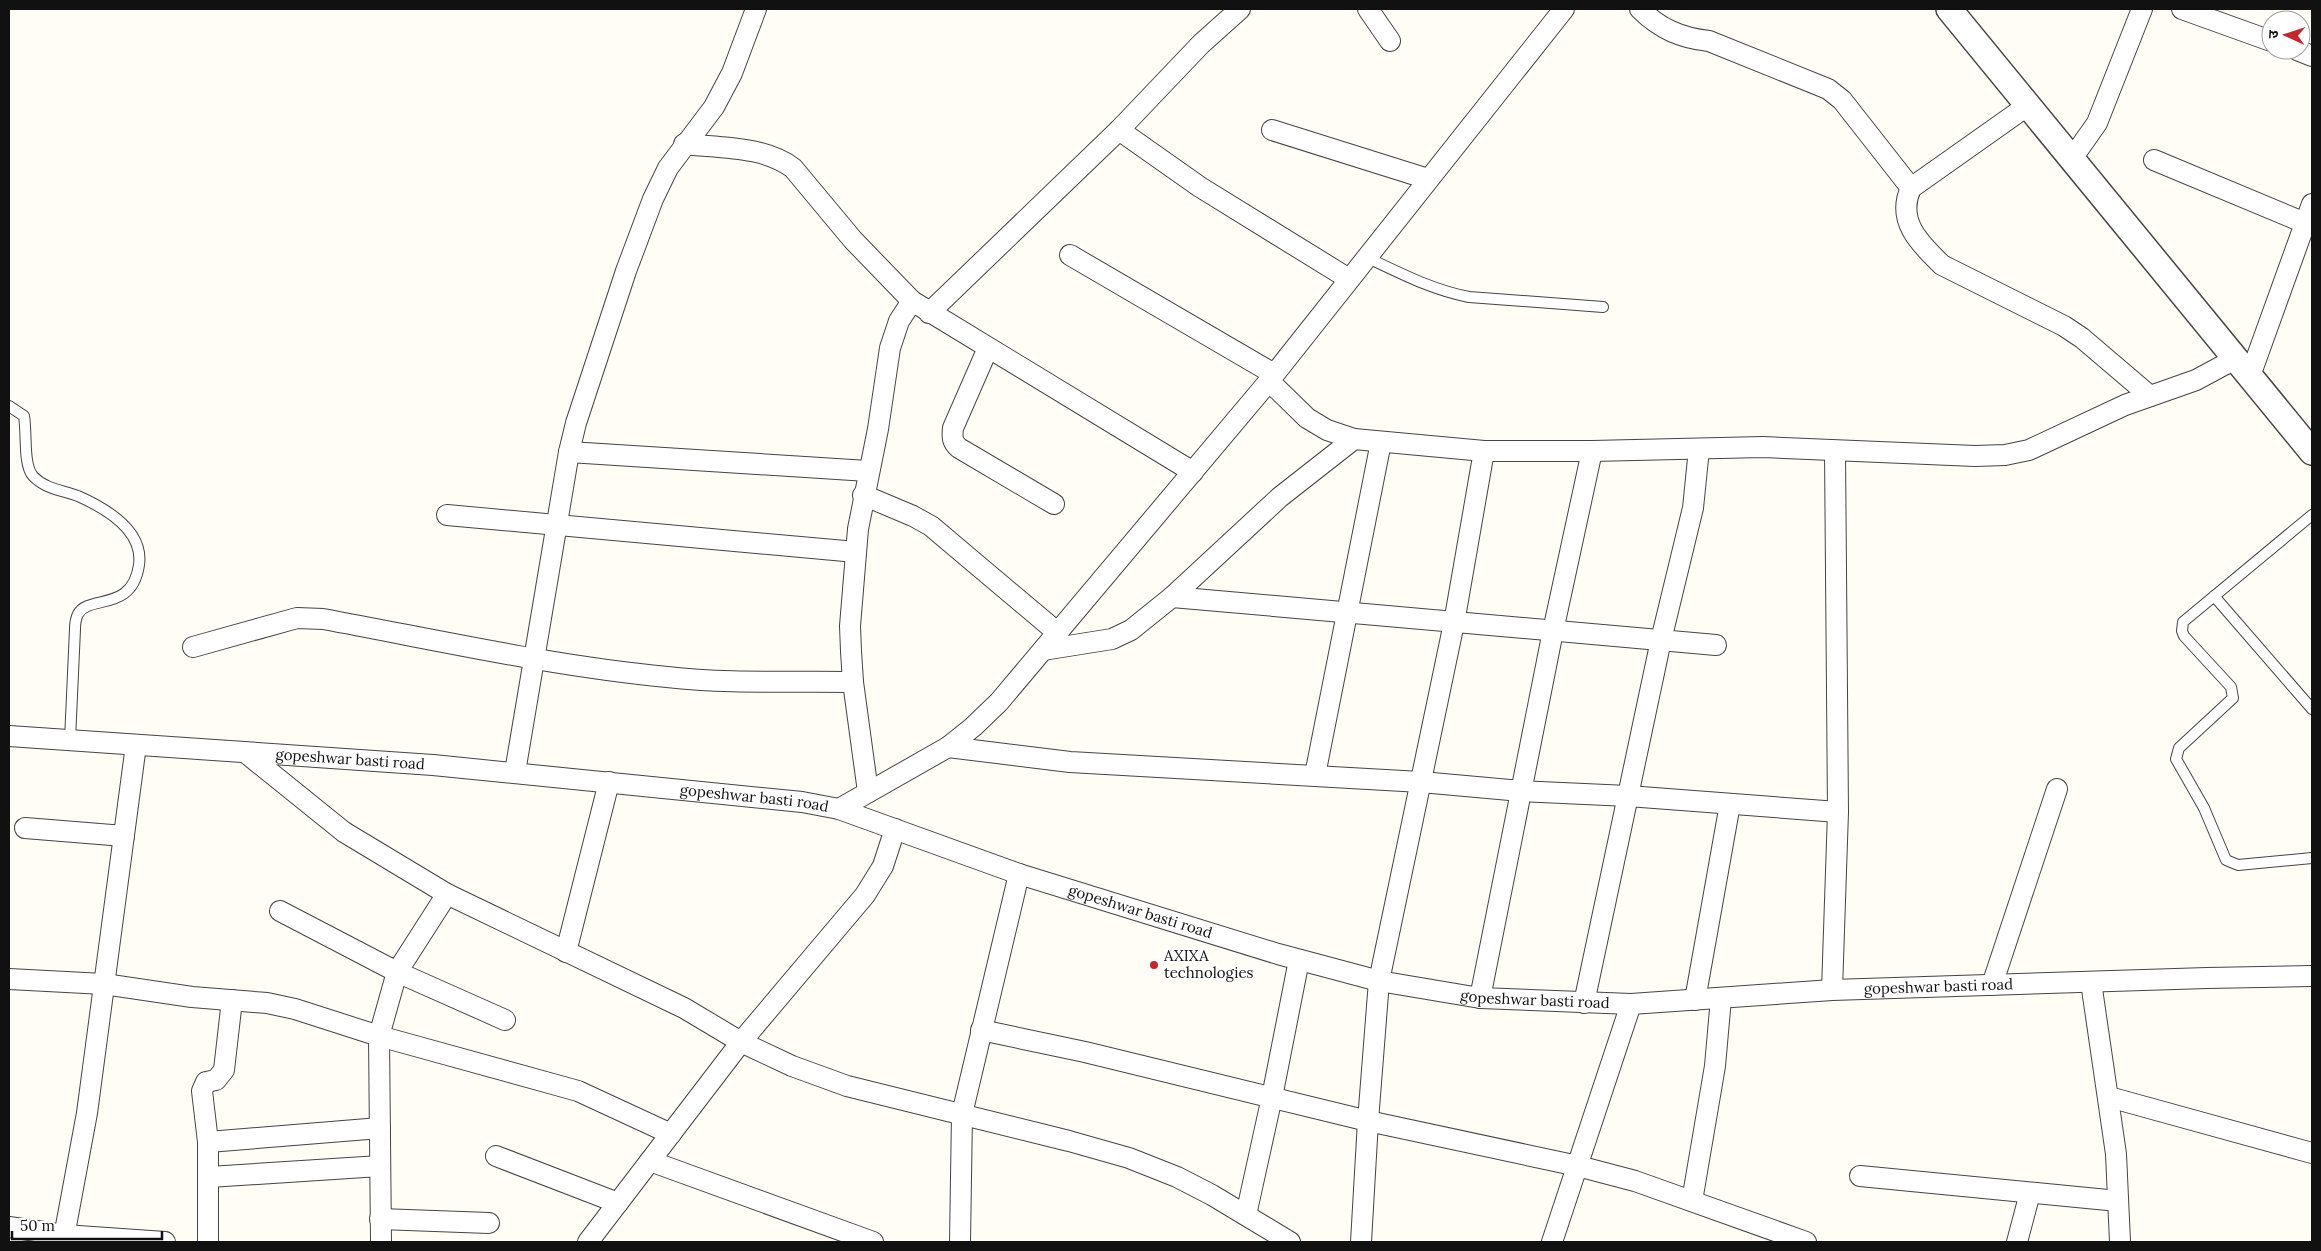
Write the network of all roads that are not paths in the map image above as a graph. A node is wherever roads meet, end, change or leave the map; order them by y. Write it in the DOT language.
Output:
graph roads {
  1 [pos="756,9"];
  2 [pos="1240,9"];
  3 [pos="1368,9"];
  4 [pos="1564,9"];
  5 [pos="1640,9"];
  6 [pos="1949,9"];
  7 [pos="2142,9"];
  8 [pos="2182,9"];
  9 [pos="2261,37"];
  10 [pos="1390,40"];
  11 [pos="2027,106"];
  12 [pos="1120,130"];
  13 [pos="1272,130"];
  14 [pos="684,144"];
  15 [pos="2072,160"];
  16 [pos="2154,160"];
  17 [pos="1428,179"];
  18 [pos="1911,188"];
  19 [pos="2312,204"];
  20 [pos="2305,224"];
  21 [pos="1070,255"];
  22 [pos="1366,257"];
  23 [pos="1349,279"];
  24 [pos="912,301"];
  25 [pos="1603,307"];
  26 [pos="929,313"];
  27 [pos="988,348"];
  28 [pos="2243,367"];
  29 [pos="1271,378"];
  30 [pos="2150,396"];
  31 [pos="9,406"];
  32 [pos="1354,440"];
  33 [pos="2308,441"];
  34 [pos="1381,442"];
  35 [pos="1699,449"];
  36 [pos="1484,451"];
  37 [pos="1592,451"];
  38 [pos="1835,451"];
  39 [pos="569,452"];
  40 [pos="868,471"];
  41 [pos="1193,472"];
  42 [pos="863,495"];
  43 [pos="1054,504"];
  44 [pos="447,515"];
  45 [pos="2312,515"];
  46 [pos="556,526"];
  47 [pos="856,552"];
  48 [pos="2214,596"];
  49 [pos="1172,597"];
  50 [pos="1346,612"];
  51 [pos="1454,623"];
  52 [pos="1552,631"];
  53 [pos="1058,633"];
  54 [pos="1661,640"];
  55 [pos="1716,645"];
  56 [pos="193,647"];
  57 [pos="1043,650"];
  58 [pos="533,658"];
  59 [pos="853,682"];
  60 [pos="2312,709"];
  61 [pos="9,736"];
  62 [pos="70,740"];
  63 [pos="136,745"];
  64 [pos="948,747"];
  65 [pos="246,753"];
  66 [pos="515,772"];
  67 [pos="1315,775"];
  68 [pos="609,782"];
  69 [pos="1421,782"];
  70 [pos="2058,789"];
  71 [pos="1521,791"];
  72 [pos="868,792"];
  73 [pos="1628,796"];
  74 [pos="1730,804"];
  75 [pos="839,809"];
  76 [pos="1838,812"];
  77 [pos="25,828"];
  78 [pos="895,829"];
  79 [pos="124,836"];
  80 [pos="2312,858"];
  81 [pos="1019,874"];
  82 [pos="447,894"];
  83 [pos="280,911"];
  84 [pos="566,952"];
  85 [pos="1299,960"];
  86 [pos="397,972"];
  87 [pos="2312,976"];
  88 [pos="9,979"];
  89 [pos="1380,981"];
  90 [pos="2091,982"];
  91 [pos="104,984"];
  92 [pos="1992,985"];
  93 [pos="1832,990"];
  94 [pos="1480,998"];
  95 [pos="1721,998"];
  96 [pos="232,1000"];
  97 [pos="1695,1000"];
  98 [pos="1584,1003"];
  99 [pos="1631,1004"];
  100 [pos="505,1020"];
  101 [pos="982,1030"];
  102 [pos="379,1036"];
  103 [pos="740,1042"];
  104 [pos="1272,1097"];
  105 [pos="2109,1097"];
  106 [pos="962,1114"];
  107 [pos="1368,1121"];
  108 [pos="380,1128"];
  109 [pos="671,1134"];
  110 [pos="208,1142"];
  111 [pos="2312,1153"];
  112 [pos="496,1156"];
  113 [pos="650,1161"];
  114 [pos="380,1166"];
  115 [pos="1578,1166"];
  116 [pos="1860,1176"];
  117 [pos="209,1178"];
  118 [pos="2030,1192"];
  119 [pos="1692,1200"];
  120 [pos="2118,1201"];
  121 [pos="618,1203"];
  122 [pos="1246,1215"];
  123 [pos="380,1219"];
  124 [pos="489,1223"];
  125 [pos="9,1226"];
  126 [pos="64,1239"];
  127 [pos="165,1242"];
  128 [pos="208,1242"];
  129 [pos="381,1242"];
  130 [pos="588,1242"];
  131 [pos="873,1242"];
  132 [pos="960,1242"];
  133 [pos="1290,1242"];
  134 [pos="1362,1242"];
  135 [pos="1552,1242"];
  136 [pos="1806,1242"];
  137 [pos="2017,1242"];
  138 [pos="2120,1242"];
  1 -- 14 [label="street"];
  2 -- 12 [label="street"];
  3 -- 10 [label="street"];
  4 -- 17 [label="street"];
  5 -- 18 [label="street"];
  6 -- 11 [label="street"];
  7 -- 15 [label="street"];
  8 -- 9 [label="street"];
  11 -- 15 [label="street"];
  11 -- 18 [label="street"];
  12 -- 23 [label="street"];
  12 -- 26 [label="street"];
  13 -- 17 [label="street"];
  14 -- 24 [label="street"];
  14 -- 39 [label="street"];
  15 -- 28 [label="street"];
  16 -- 20 [label="street"];
  17 -- 22 [label="street"];
  18 -- 30 [label="street"];
  19 -- 20 [label="street"];
  20 -- 28 [label="street"];
  21 -- 29 [label="street"];
  22 -- 23 [label="street"];
  22 -- 25 [label="lane"];
  23 -- 29 [label="street"];
  24 -- 26 [label="street"];
  24 -- 40 [label="street"];
  26 -- 27 [label="street"];
  27 -- 41 [label="street"];
  27 -- 43 [label="street"];
  28 -- 30 [label="street"];
  28 -- 33 [label="street"];
  29 -- 32 [label="street"];
  29 -- 41 [label="street"];
  30 -- 38 [label="street"];
  31 -- 62 [label="lane"];
  32 -- 34 [label="street"];
  32 -- 49 [label="street"];
  34 -- 36 [label="street"];
  34 -- 50 [label="street"];
  35 -- 37 [label="street"];
  35 -- 38 [label="street"];
  35 -- 54 [label="street"];
  36 -- 37 [label="street"];
  36 -- 51 [label="street"];
  37 -- 52 [label="street"];
  38 -- 76 [label="street"];
  39 -- 40 [label="street"];
  39 -- 46 [label="street"];
  40 -- 42 [label="street"];
  41 -- 53 [label="street"];
  42 -- 47 [label="street"];
  42 -- 53 [label="street"];
  44 -- 46 [label="street"];
  45 -- 48 [label="lane"];
  46 -- 47 [label="street"];
  46 -- 58 [label="street"];
  47 -- 59 [label="street"];
  48 -- 60 [label="lane"];
  48 -- 80 [label="lane"];
  49 -- 50 [label="street"];
  49 -- 57 [label="street"];
  50 -- 51 [label="street"];
  50 -- 67 [label="street"];
  51 -- 52 [label="street"];
  51 -- 69 [label="street"];
  52 -- 54 [label="street"];
  52 -- 71 [label="street"];
  53 -- 57 [label="street"];
  54 -- 55 [label="street"];
  54 -- 73 [label="street"];
  56 -- 58 [label="street"];
  57 -- 64 [label="street"];
  58 -- 59 [label="street"];
  58 -- 66 [label="street"];
  59 -- 72 [label="street"];
  61 -- 62 [label="street, gopeshwar basti road"];
  62 -- 63 [label="street, gopeshwar basti road"];
  63 -- 65 [label="street, gopeshwar basti road"];
  63 -- 79 [label="street"];
  64 -- 67 [label="street"];
  64 -- 72 [label="street"];
  65 -- 66 [label="street, gopeshwar basti road"];
  65 -- 82 [label="street"];
  66 -- 68 [label="street, gopeshwar basti road"];
  67 -- 69 [label="street"];
  68 -- 75 [label="street, gopeshwar basti road"];
  68 -- 84 [label="street"];
  69 -- 71 [label="street"];
  69 -- 89 [label="street"];
  70 -- 92 [label="street"];
  71 -- 73 [label="street"];
  71 -- 94 [label="street"];
  72 -- 75 [label="street"];
  73 -- 74 [label="street"];
  73 -- 98 [label="street"];
  74 -- 76 [label="street"];
  74 -- 97 [label="street"];
  75 -- 78 [label="street, gopeshwar basti road"];
  76 -- 93 [label="street"];
  77 -- 79 [label="street"];
  78 -- 81 [label="street, gopeshwar basti road"];
  78 -- 103 [label="street"];
  79 -- 91 [label="street"];
  81 -- 85 [label="street, gopeshwar basti road"];
  81 -- 101 [label="street"];
  82 -- 84 [label="street"];
  82 -- 86 [label="street"];
  83 -- 86 [label="street"];
  84 -- 103 [label="street"];
  85 -- 89 [label="street, gopeshwar basti road"];
  85 -- 104 [label="street"];
  86 -- 100 [label="street"];
  86 -- 102 [label="street"];
  87 -- 90 [label="street, gopeshwar basti road"];
  88 -- 91 [label="street"];
  89 -- 94 [label="street, gopeshwar basti road"];
  89 -- 107 [label="street"];
  90 -- 92 [label="street, gopeshwar basti road"];
  90 -- 105 [label="street"];
  91 -- 96 [label="street"];
  91 -- 126 [label="street"];
  92 -- 93 [label="street, gopeshwar basti road"];
  93 -- 95 [label="street, gopeshwar basti road"];
  94 -- 98 [label="street, gopeshwar basti road"];
  95 -- 97 [label="street, gopeshwar basti road"];
  95 -- 119 [label="street"];
  96 -- 102 [label="street"];
  96 -- 110 [label="street"];
  97 -- 99 [label="street, gopeshwar basti road"];
  98 -- 99 [label="street, gopeshwar basti road"];
  99 -- 115 [label="street"];
  101 -- 104 [label="street"];
  101 -- 106 [label="street"];
  102 -- 108 [label="street"];
  102 -- 109 [label="street"];
  103 -- 106 [label="street"];
  103 -- 109 [label="street"];
  104 -- 107 [label="street"];
  104 -- 122 [label="street"];
  105 -- 111 [label="street"];
  105 -- 120 [label="street"];
  106 -- 122 [label="street"];
  106 -- 132 [label="street"];
  107 -- 115 [label="street"];
  107 -- 134 [label="street"];
  108 -- 110 [label="street"];
  108 -- 114 [label="street"];
  109 -- 113 [label="street"];
  110 -- 117 [label="street"];
  112 -- 121 [label="street"];
  113 -- 121 [label="street"];
  113 -- 131 [label="street"];
  114 -- 117 [label="street"];
  114 -- 123 [label="street"];
  115 -- 119 [label="street"];
  115 -- 135 [label="street"];
  116 -- 118 [label="street"];
  117 -- 128 [label="street"];
  118 -- 120 [label="street"];
  118 -- 137 [label="street"];
  119 -- 136 [label="street"];
  120 -- 138 [label="street"];
  121 -- 130 [label="street"];
  122 -- 133 [label="street"];
  123 -- 124 [label="street"];
  123 -- 129 [label="street"];
  125 -- 126 [label="street"];
  126 -- 127 [label="street"];
}
